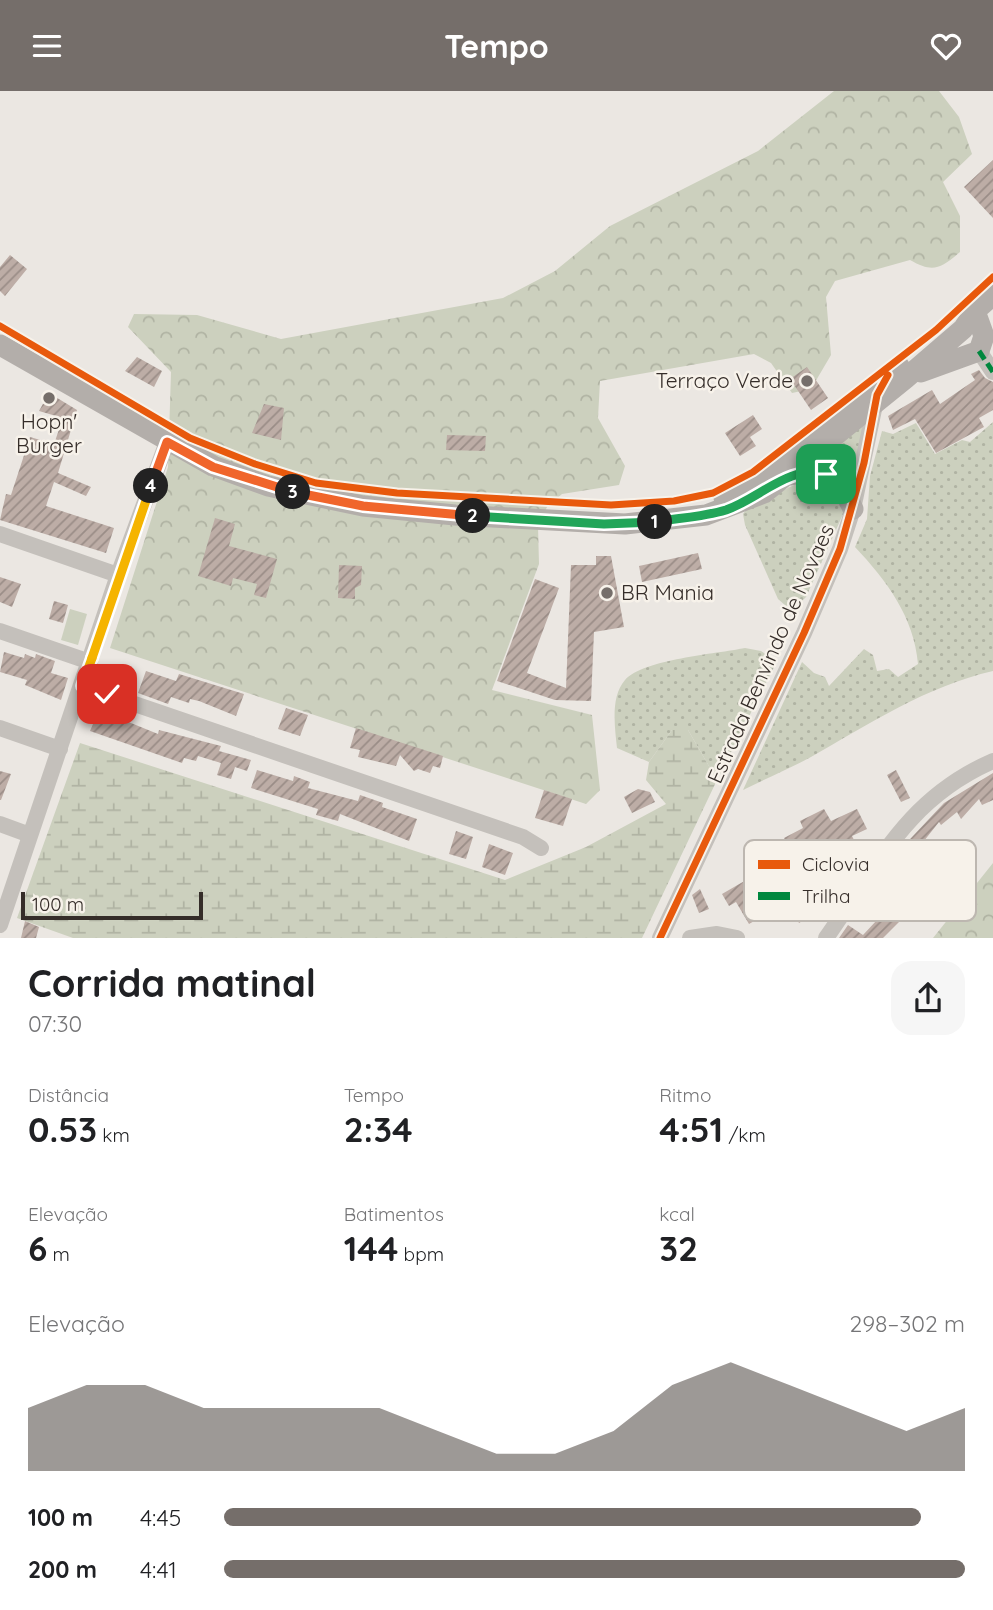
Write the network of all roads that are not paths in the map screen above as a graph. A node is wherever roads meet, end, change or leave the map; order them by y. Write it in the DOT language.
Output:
graph roads {
  1 [pos="993,295"];
  2 [pos="975,311"];
  3 [pos="0,345"];
  4 [pos="979,351"];
  5 [pos="993,372"];
  6 [pos="897,376"];
  7 [pos="875,405"];
  8 [pos="167,442"];
  9 [pos="788,475"];
  10 [pos="853,509"];
  11 [pos="680,518"];
  12 [pos="0,534"];
  13 [pos="118,575"];
  14 [pos="0,631"];
  15 [pos="90,662"];
  16 [pos="82,686"];
  17 [pos="0,727"];
  18 [pos="60,749"];
  19 [pos="993,761"];
  20 [pos="0,824"];
  21 [pos="30,835"];
  22 [pos="892,840"];
  23 [pos="541,848"];
  24 [pos="837,921"];
  25 [pos="0,925"];
  26 [pos="660,938"];
  27 [pos="690,938"];
  28 [pos="737,938"];
  29 [pos="826,938"];
  1 -- 2 [label="main road"];
  2 -- 4 [label="main road"];
  2 -- 6 [label="main road"];
  3 -- 8 [label="main road"];
  4 -- 5 [label="street"];
  4 -- 6 [label="main road"];
  6 -- 7 [label="main road"];
  6 -- 11 [label="main road"];
  7 -- 9 [label="main road"];
  7 -- 10 [label="street, Estrada Benvindo de Novaes"];
  8 -- 11 [label="main road"];
  8 -- 13 [label="street"];
  9 -- 10 [label="main road"];
  9 -- 11 [label="main road"];
  10 -- 26 [label="street, Estrada Benvindo de Novaes"];
  12 -- 13 [label="street"];
  13 -- 15 [label="street"];
  14 -- 15 [label="street"];
  15 -- 16 [label="street"];
  16 -- 18 [label="street"];
  16 -- 23 [label="street"];
  17 -- 18 [label="street"];
  18 -- 21 [label="street"];
  19 -- 22 [label="street"];
  20 -- 21 [label="street"];
  21 -- 25 [label="street"];
  24 -- 29 [label="street"];
  27 -- 28 [label="street"];
}
